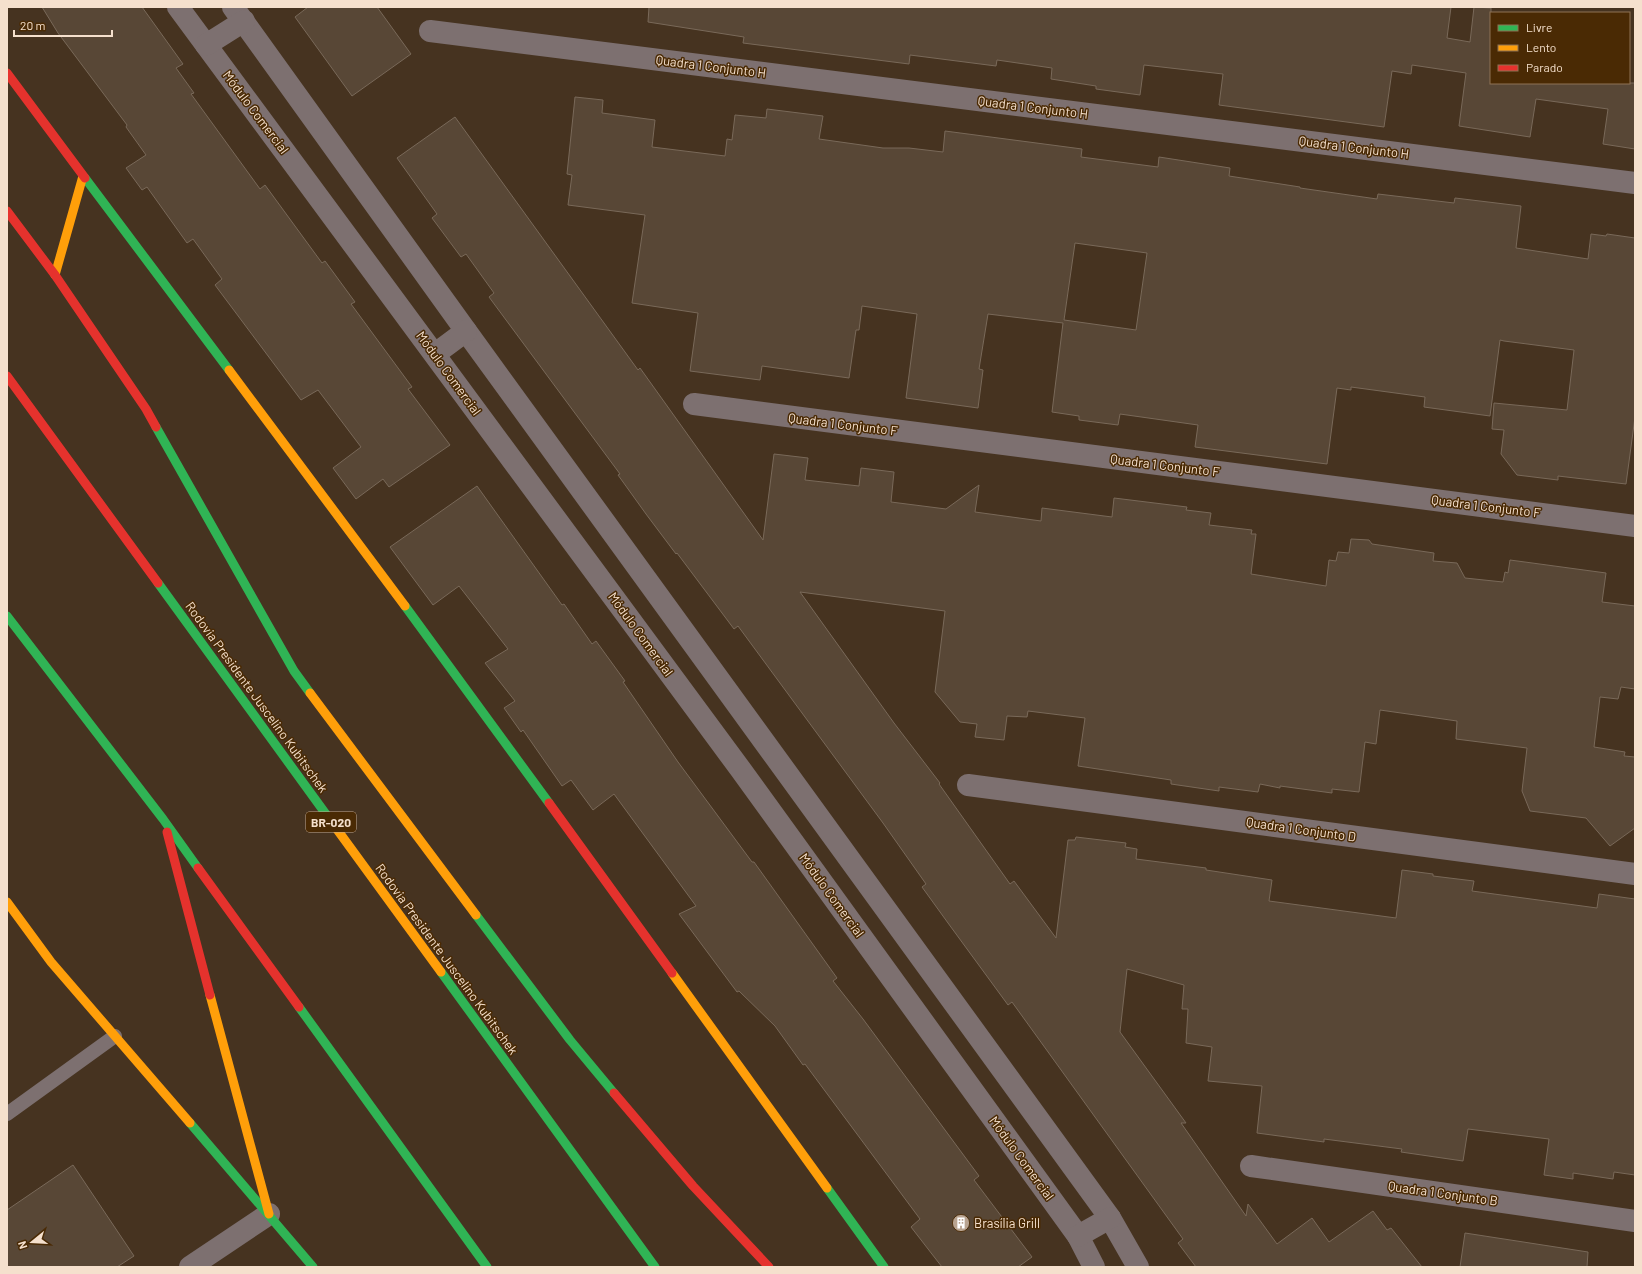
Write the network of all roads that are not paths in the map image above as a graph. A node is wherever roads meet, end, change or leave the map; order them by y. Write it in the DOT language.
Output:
graph roads {
  1 [pos="178,7"];
  2 [pos="238,14"];
  3 [pos="430,31"];
  4 [pos="206,45"];
  5 [pos="7,73"];
  6 [pos="82,176"];
  7 [pos="1635,182"];
  8 [pos="7,212"];
  9 [pos="55,275"];
  10 [pos="466,330"];
  11 [pos="435,354"];
  12 [pos="7,376"];
  13 [pos="694,404"];
  14 [pos="1635,526"];
  15 [pos="7,616"];
  16 [pos="769,749"];
  17 [pos="741,770"];
  18 [pos="968,785"];
  19 [pos="163,819"];
  20 [pos="1635,874"];
  21 [pos="7,902"];
  22 [pos="115,1036"];
  23 [pos="7,1114"];
  24 [pos="1251,1166"];
  25 [pos="269,1214"];
  26 [pos="1110,1218"];
  27 [pos="1635,1221"];
  28 [pos="1078,1236"];
  29 [pos="190,1267"];
  30 [pos="313,1267"];
  31 [pos="487,1267"];
  32 [pos="655,1267"];
  33 [pos="769,1267"];
  34 [pos="884,1267"];
  35 [pos="1094,1267"];
  36 [pos="1138,1267"];
  1 -- 4 [label="street, Módulo Comercial"];
  2 -- 4 [label="street"];
  2 -- 10 [label="street"];
  3 -- 7 [label="street, Quadra 1 Conjunto H"];
  4 -- 11 [label="street, Módulo Comercial"];
  5 -- 6 [label="main road"];
  6 -- 9 [label="main road"];
  6 -- 34 [label="main road"];
  8 -- 9 [label="main road"];
  9 -- 33 [label="main road"];
  10 -- 11 [label="street"];
  10 -- 16 [label="street"];
  11 -- 17 [label="street, Módulo Comercial"];
  12 -- 32 [label="main road, Rodovia Presidente Juscelino Kubitschek / BR-020"];
  13 -- 14 [label="street, Quadra 1 Conjunto F"];
  15 -- 19 [label="main road"];
  16 -- 17 [label="street"];
  16 -- 26 [label="street"];
  17 -- 28 [label="street, Módulo Comercial"];
  18 -- 20 [label="street, Quadra 1 Conjunto D"];
  19 -- 25 [label="main road"];
  19 -- 31 [label="main road"];
  21 -- 22 [label="main road"];
  22 -- 23 [label="lane"];
  22 -- 25 [label="main road"];
  24 -- 27 [label="street, Quadra 1 Conjunto B"];
  25 -- 29 [label="street"];
  25 -- 30 [label="main road"];
  26 -- 28 [label="street"];
  26 -- 36 [label="street"];
  28 -- 35 [label="street, Módulo Comercial"];
}
